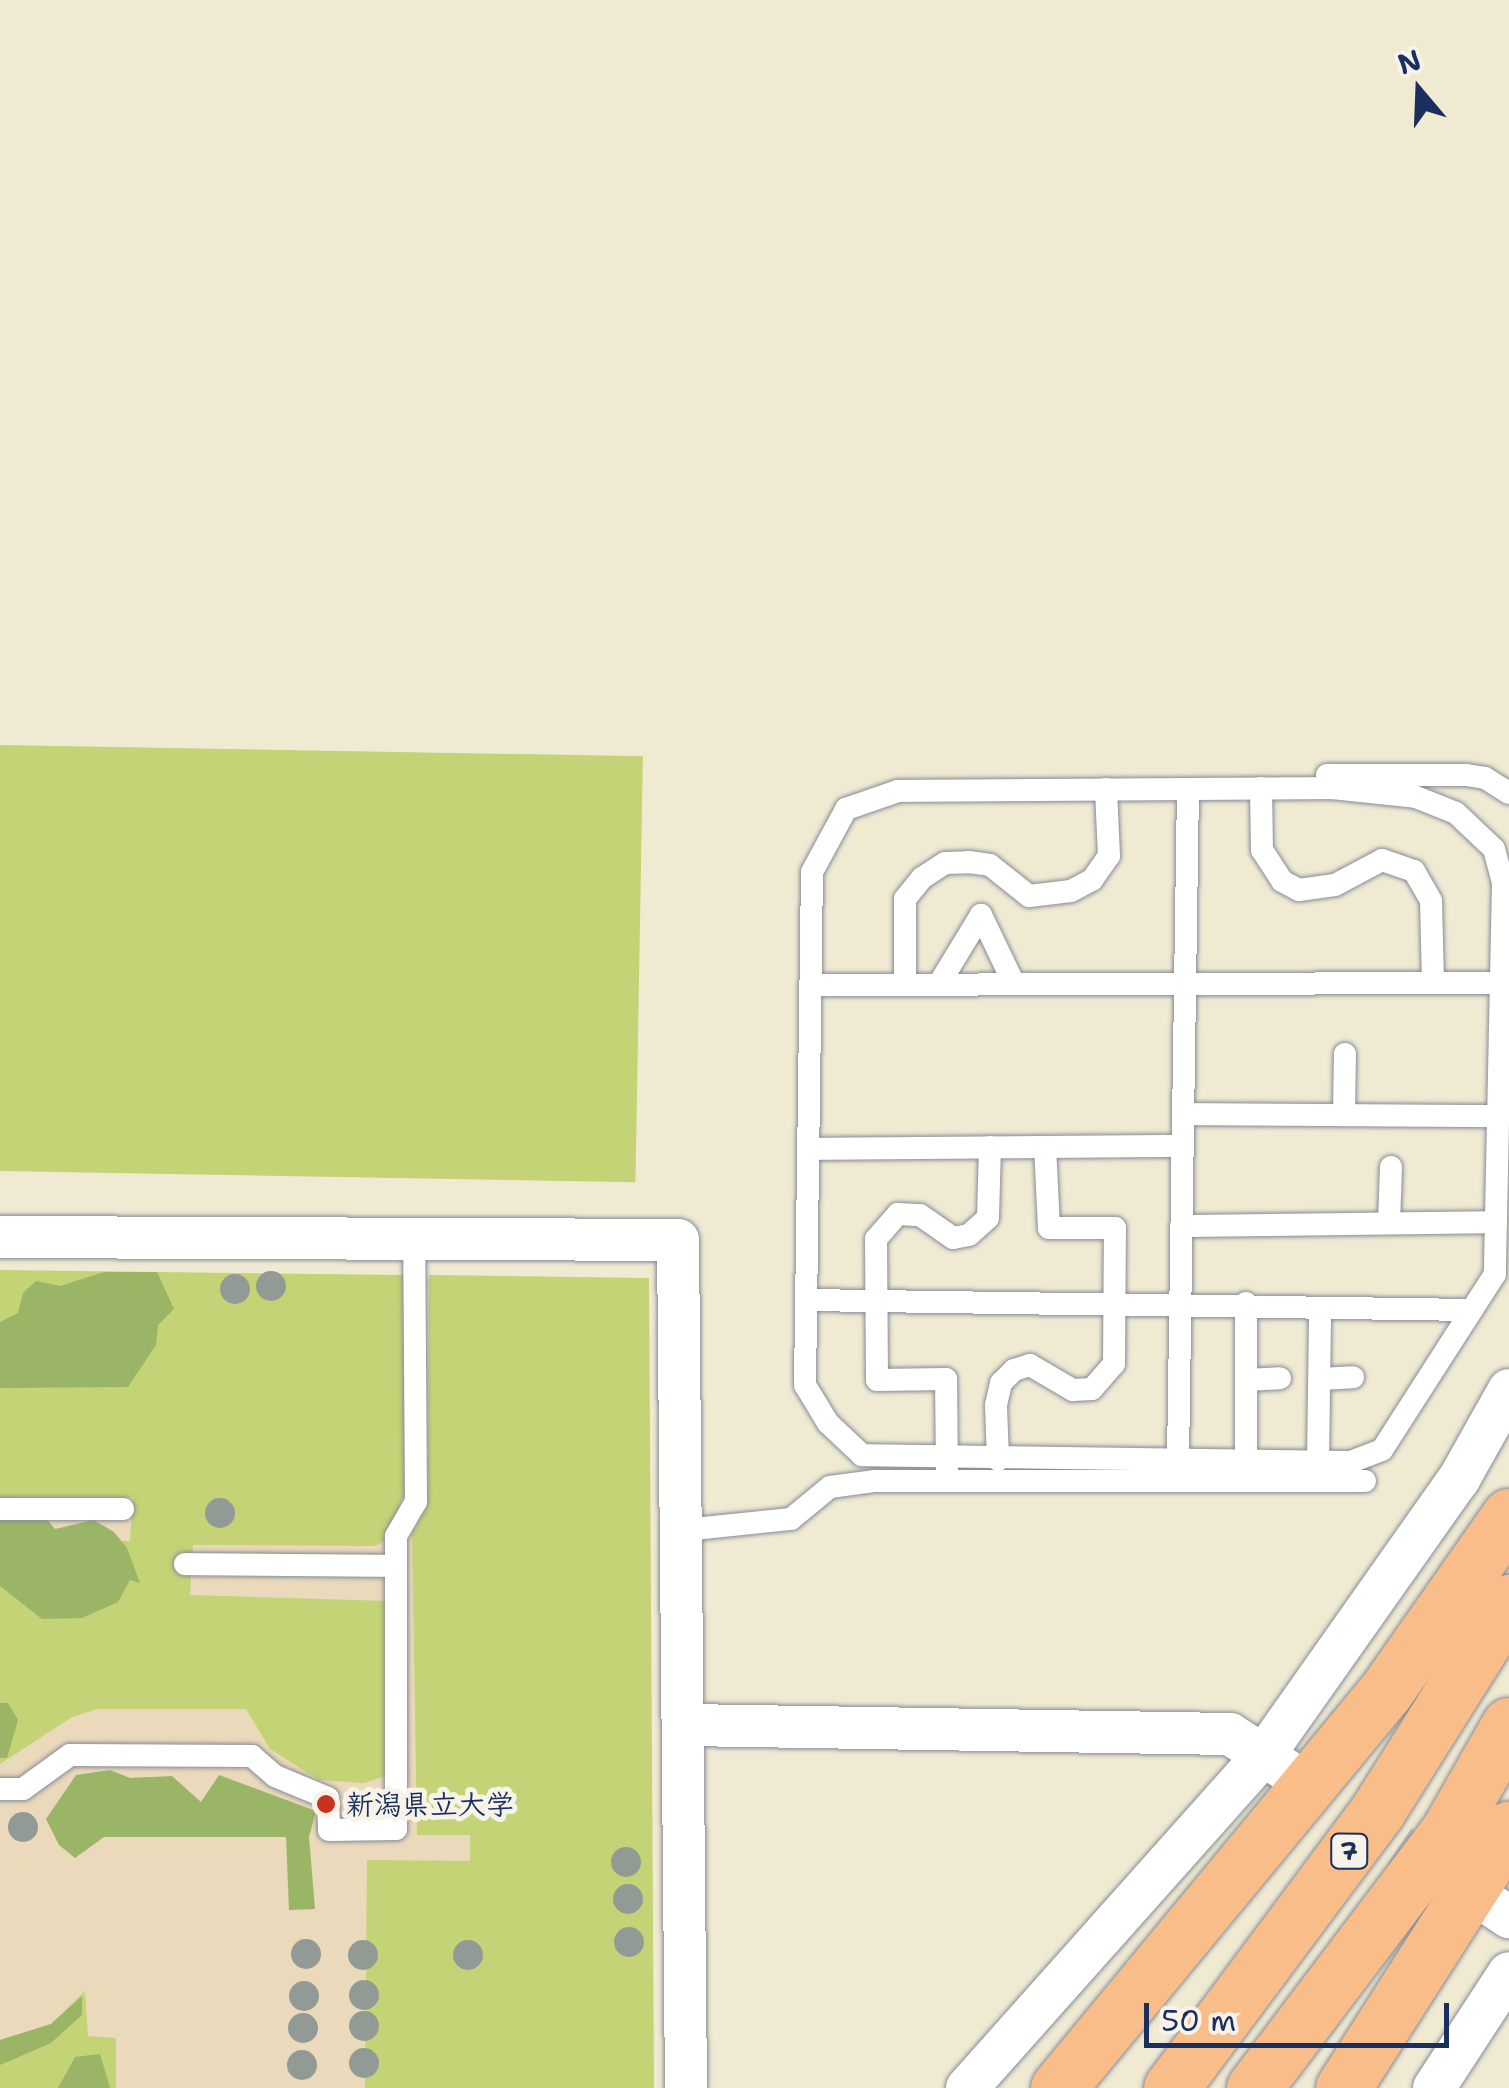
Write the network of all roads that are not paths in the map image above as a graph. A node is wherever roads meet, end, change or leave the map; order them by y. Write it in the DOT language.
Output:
graph roads {
  1 [pos="1253,782"];
  2 [pos="1106,789"];
  3 [pos="1188,789"];
  4 [pos="1509,793"];
  5 [pos="905,984"];
  6 [pos="939,984"];
  7 [pos="1014,984"];
  8 [pos="1185,984"];
  9 [pos="1433,984"];
  10 [pos="1502,984"];
  11 [pos="810,985"];
  12 [pos="1345,1054"];
  13 [pos="1184,1114"];
  14 [pos="1344,1115"];
  15 [pos="1498,1116"];
  16 [pos="1183,1146"];
  17 [pos="990,1147"];
  18 [pos="1045,1147"];
  19 [pos="808,1149"];
  20 [pos="1391,1167"];
  21 [pos="1389,1223"];
  22 [pos="1500,1225"];
  23 [pos="1181,1226"];
  24 [pos="0,1237"];
  25 [pos="414,1239"];
  26 [pos="806,1300"];
  27 [pos="874,1300"];
  28 [pos="1114,1300"];
  29 [pos="1180,1301"];
  30 [pos="1246,1303"];
  31 [pos="1472,1310"];
  32 [pos="1320,1321"];
  33 [pos="1353,1377"];
  34 [pos="1280,1378"];
  35 [pos="1320,1379"];
  36 [pos="1246,1380"];
  37 [pos="1509,1390"];
  38 [pos="998,1460"];
  39 [pos="1178,1460"];
  40 [pos="1246,1462"];
  41 [pos="1318,1462"];
  42 [pos="947,1470"];
  43 [pos="1365,1482"];
  44 [pos="0,1509"];
  45 [pos="123,1509"];
  46 [pos="1509,1516"];
  47 [pos="684,1530"];
  48 [pos="185,1564"];
  49 [pos="396,1566"];
  50 [pos="1509,1602"];
  51 [pos="687,1725"];
  52 [pos="1509,1725"];
  53 [pos="1279,1766"];
  54 [pos="0,1789"];
  55 [pos="1509,1828"];
  56 [pos="1509,1972"];
  57 [pos="686,2088"];
  58 [pos="966,2088"];
  59 [pos="1058,2088"];
  60 [pos="1171,2088"];
  61 [pos="1254,2088"];
  62 [pos="1343,2088"];
  63 [pos="1434,2088"];
  1 -- 3 [label="lane"];
  1 -- 4 [label="lane"];
  1 -- 9 [label="lane"];
  1 -- 10 [label="lane"];
  2 -- 3 [label="lane"];
  2 -- 5 [label="lane"];
  2 -- 11 [label="lane"];
  3 -- 8 [label="lane"];
  5 -- 6 [label="lane"];
  5 -- 11 [label="lane"];
  6 -- 7 [label="lane"];
  6 -- 7 [label="lane"];
  7 -- 8 [label="lane"];
  8 -- 9 [label="lane"];
  8 -- 13 [label="lane"];
  9 -- 10 [label="lane"];
  10 -- 15 [label="lane"];
  11 -- 19 [label="lane"];
  12 -- 14 [label="lane"];
  13 -- 14 [label="lane"];
  13 -- 16 [label="lane"];
  14 -- 15 [label="lane"];
  15 -- 22 [label="lane"];
  16 -- 18 [label="lane"];
  16 -- 23 [label="lane"];
  17 -- 18 [label="lane"];
  17 -- 19 [label="lane"];
  17 -- 27 [label="lane"];
  18 -- 28 [label="lane"];
  19 -- 26 [label="lane"];
  20 -- 21 [label="lane"];
  21 -- 22 [label="lane"];
  21 -- 23 [label="lane"];
  22 -- 31 [label="lane"];
  23 -- 29 [label="lane"];
  24 -- 25 [label="street"];
  25 -- 47 [label="street"];
  25 -- 49 [label="lane"];
  26 -- 27 [label="lane"];
  26 -- 42 [label="lane"];
  27 -- 28 [label="lane"];
  27 -- 42 [label="lane"];
  28 -- 29 [label="lane"];
  28 -- 38 [label="lane"];
  29 -- 30 [label="lane"];
  29 -- 39 [label="lane"];
  30 -- 31 [label="lane"];
  30 -- 36 [label="lane"];
  31 -- 41 [label="lane"];
  32 -- 35 [label="lane"];
  33 -- 35 [label="lane"];
  34 -- 36 [label="lane"];
  35 -- 41 [label="lane"];
  36 -- 40 [label="lane"];
  37 -- 53 [label="street"];
  38 -- 39 [label="lane"];
  38 -- 42 [label="lane"];
  39 -- 40 [label="lane"];
  40 -- 41 [label="lane"];
  42 -- 43 [label="lane"];
  42 -- 47 [label="lane"];
  44 -- 45 [label="lane"];
  46 -- 59 [label="highway"];
  47 -- 51 [label="street"];
  48 -- 49 [label="lane"];
  49 -- 54 [label="lane"];
  50 -- 60 [label="highway, 7"];
  51 -- 53 [label="street"];
  51 -- 57 [label="street"];
  52 -- 61 [label="highway, 7"];
  53 -- 58 [label="street"];
  55 -- 62 [label="highway"];
  56 -- 63 [label="street"];
}
